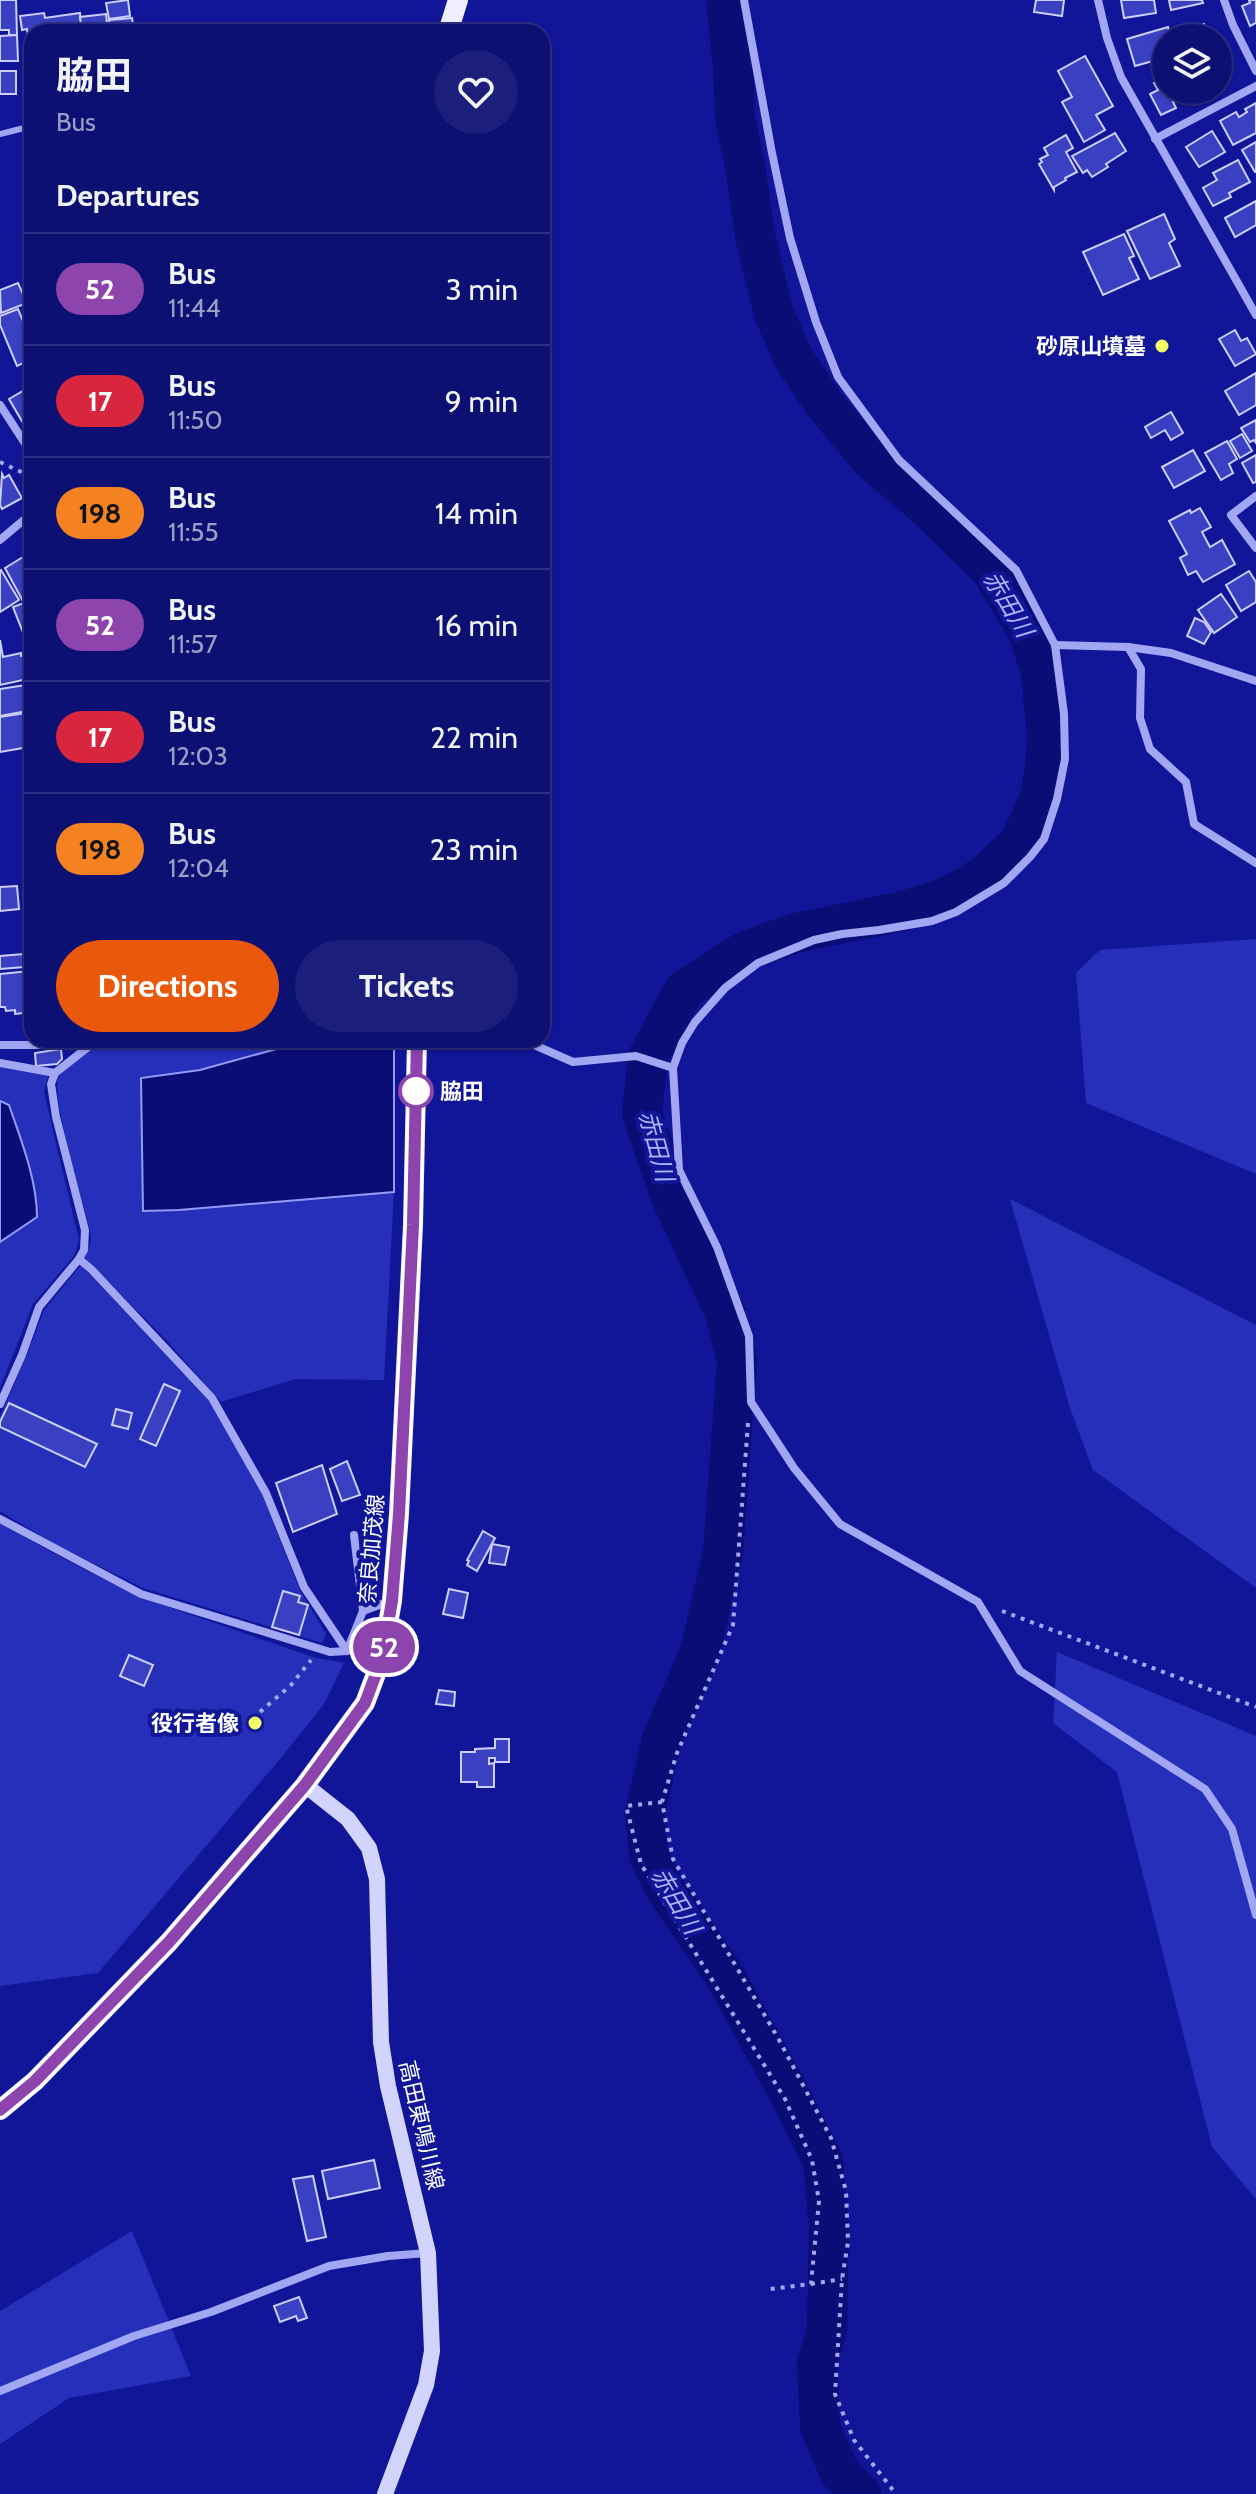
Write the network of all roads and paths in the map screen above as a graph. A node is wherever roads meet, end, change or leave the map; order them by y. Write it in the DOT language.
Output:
graph roads {
  1 [pos="458,0"];
  2 [pos="744,0"];
  3 [pos="1098,0"];
  4 [pos="1224,0"];
  5 [pos="450,24"];
  6 [pos="1256,71"];
  7 [pos="1256,86"];
  8 [pos="24,128"];
  9 [pos="0,134"];
  10 [pos="1155,139"];
  11 [pos="1256,315"];
  12 [pos="0,405"];
  13 [pos="24,442"];
  14 [pos="0,462"];
  15 [pos="24,473"];
  16 [pos="1256,496"];
  17 [pos="24,520"];
  18 [pos="0,540"];
  19 [pos="1256,548"];
  20 [pos="1055,645"];
  21 [pos="1128,647"];
  22 [pos="1256,681"];
  23 [pos="1256,863"];
  24 [pos="0,1045"];
  25 [pos="24,1045"];
  26 [pos="87,1048"];
  27 [pos="417,1048"];
  28 [pos="541,1048"];
  29 [pos="0,1063"];
  30 [pos="673,1068"];
  31 [pos="55,1073"];
  32 [pos="79,1259"];
  33 [pos="751,1402"];
  34 [pos="0,1404"];
  35 [pos="0,1519"];
  36 [pos="354,1535"];
  37 [pos="392,1601"];
  38 [pos="978,1602"];
  39 [pos="363,1611"];
  40 [pos="320,1649"];
  41 [pos="347,1651"];
  42 [pos="1256,1707"];
  43 [pos="260,1712"];
  44 [pos="305,1785"];
  45 [pos="662,1802"];
  46 [pos="1256,1915"];
  47 [pos="0,2110"];
  48 [pos="428,2253"];
  49 [pos="841,2279"];
  50 [pos="812,2283"];
  51 [pos="770,2289"];
  52 [pos="0,2391"];
  53 [pos="385,2494"];
  54 [pos="896,2494"];
  1 -- 5 [label="main road"];
  2 -- 20 [label="street"];
  3 -- 10 [label="street"];
  4 -- 6 [label="street"];
  7 -- 10 [label="street"];
  8 -- 9 [label="lane"];
  10 -- 11 [label="street"];
  12 -- 13 [label="street"];
  14 -- 15 [label="path"];
  16 -- 19 [label="street"];
  17 -- 18 [label="street"];
  20 -- 21 [label="street"];
  20 -- 30 [label="street"];
  21 -- 22 [label="street"];
  21 -- 23 [label="street"];
  24 -- 25 [label="street"];
  26 -- 31 [label="street"];
  27 -- 37 [label="main road, 奈良加茂線"];
  28 -- 30 [label="street"];
  29 -- 31 [label="street"];
  30 -- 33 [label="street"];
  31 -- 32 [label="street"];
  32 -- 34 [label="street"];
  32 -- 41 [label="street"];
  33 -- 38 [label="street"];
  33 -- 45 [label="path"];
  35 -- 40 [label="street"];
  36 -- 39 [label="street"];
  37 -- 39 [label="street"];
  37 -- 44 [label="main road, 奈良加茂線"];
  38 -- 42 [label="path"];
  38 -- 46 [label="street"];
  39 -- 41 [label="street"];
  40 -- 41 [label="street"];
  40 -- 43 [label="path"];
  44 -- 47 [label="main road, 奈良加茂線"];
  44 -- 48 [label="main road, 高田東鳴川線"];
  45 -- 49 [label="path"];
  45 -- 50 [label="path"];
  48 -- 52 [label="street"];
  48 -- 53 [label="main road, 高田東鳴川線"];
  49 -- 50 [label="path"];
  49 -- 54 [label="path"];
  50 -- 51 [label="path"];
}
